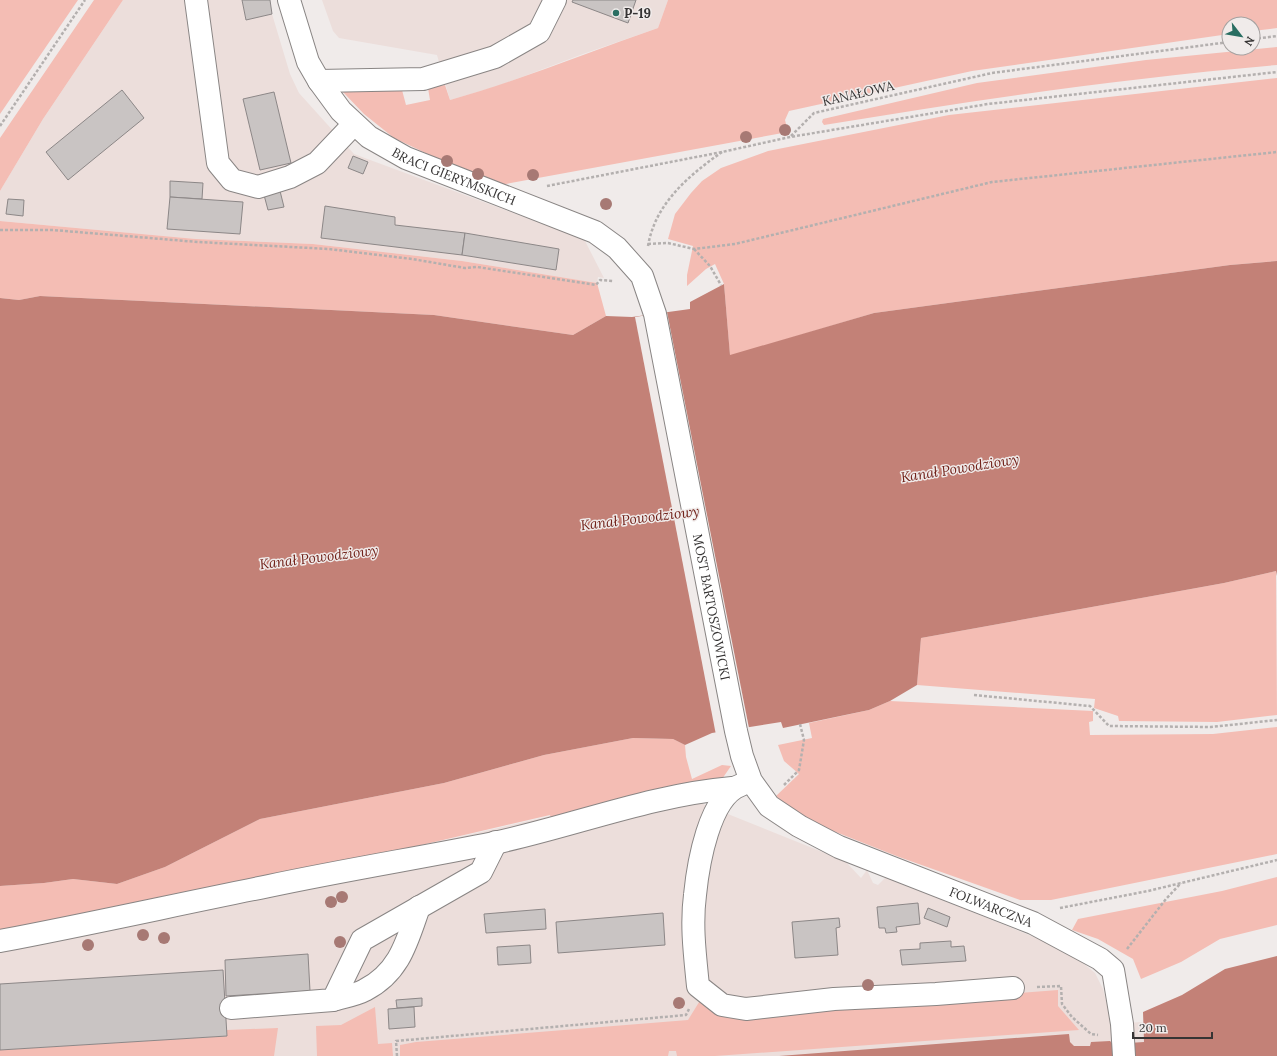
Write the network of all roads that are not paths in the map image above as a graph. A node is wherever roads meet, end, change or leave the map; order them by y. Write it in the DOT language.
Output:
graph roads {
  1 [pos="196,0"];
  2 [pos="289,0"];
  3 [pos="555,0"];
  4 [pos="319,81"];
  5 [pos="354,124"];
  6 [pos="655,314"];
  7 [pos="742,785"];
  8 [pos="496,842"];
  9 [pos="419,907"];
  10 [pos="0,941"];
  11 [pos="1013,988"];
  12 [pos="333,1000"];
  13 [pos="231,1008"];
  14 [pos="1124,1056"];
  1 -- 5 [label="street"];
  2 -- 4 [label="street, BRACI GIERYMSKICH"];
  3 -- 4 [label="street"];
  4 -- 5 [label="street, BRACI GIERYMSKICH"];
  5 -- 6 [label="street, BRACI GIERYMSKICH"];
  6 -- 7 [label="street, MOST BARTOSZOWICKI"];
  7 -- 8 [label="street"];
  7 -- 11 [label="street"];
  7 -- 14 [label="street, FOLWARCZNA"];
  8 -- 9 [label="street"];
  8 -- 10 [label="street"];
  9 -- 12 [label="street"];
  9 -- 12 [label="street"];
  12 -- 13 [label="street"];
}
